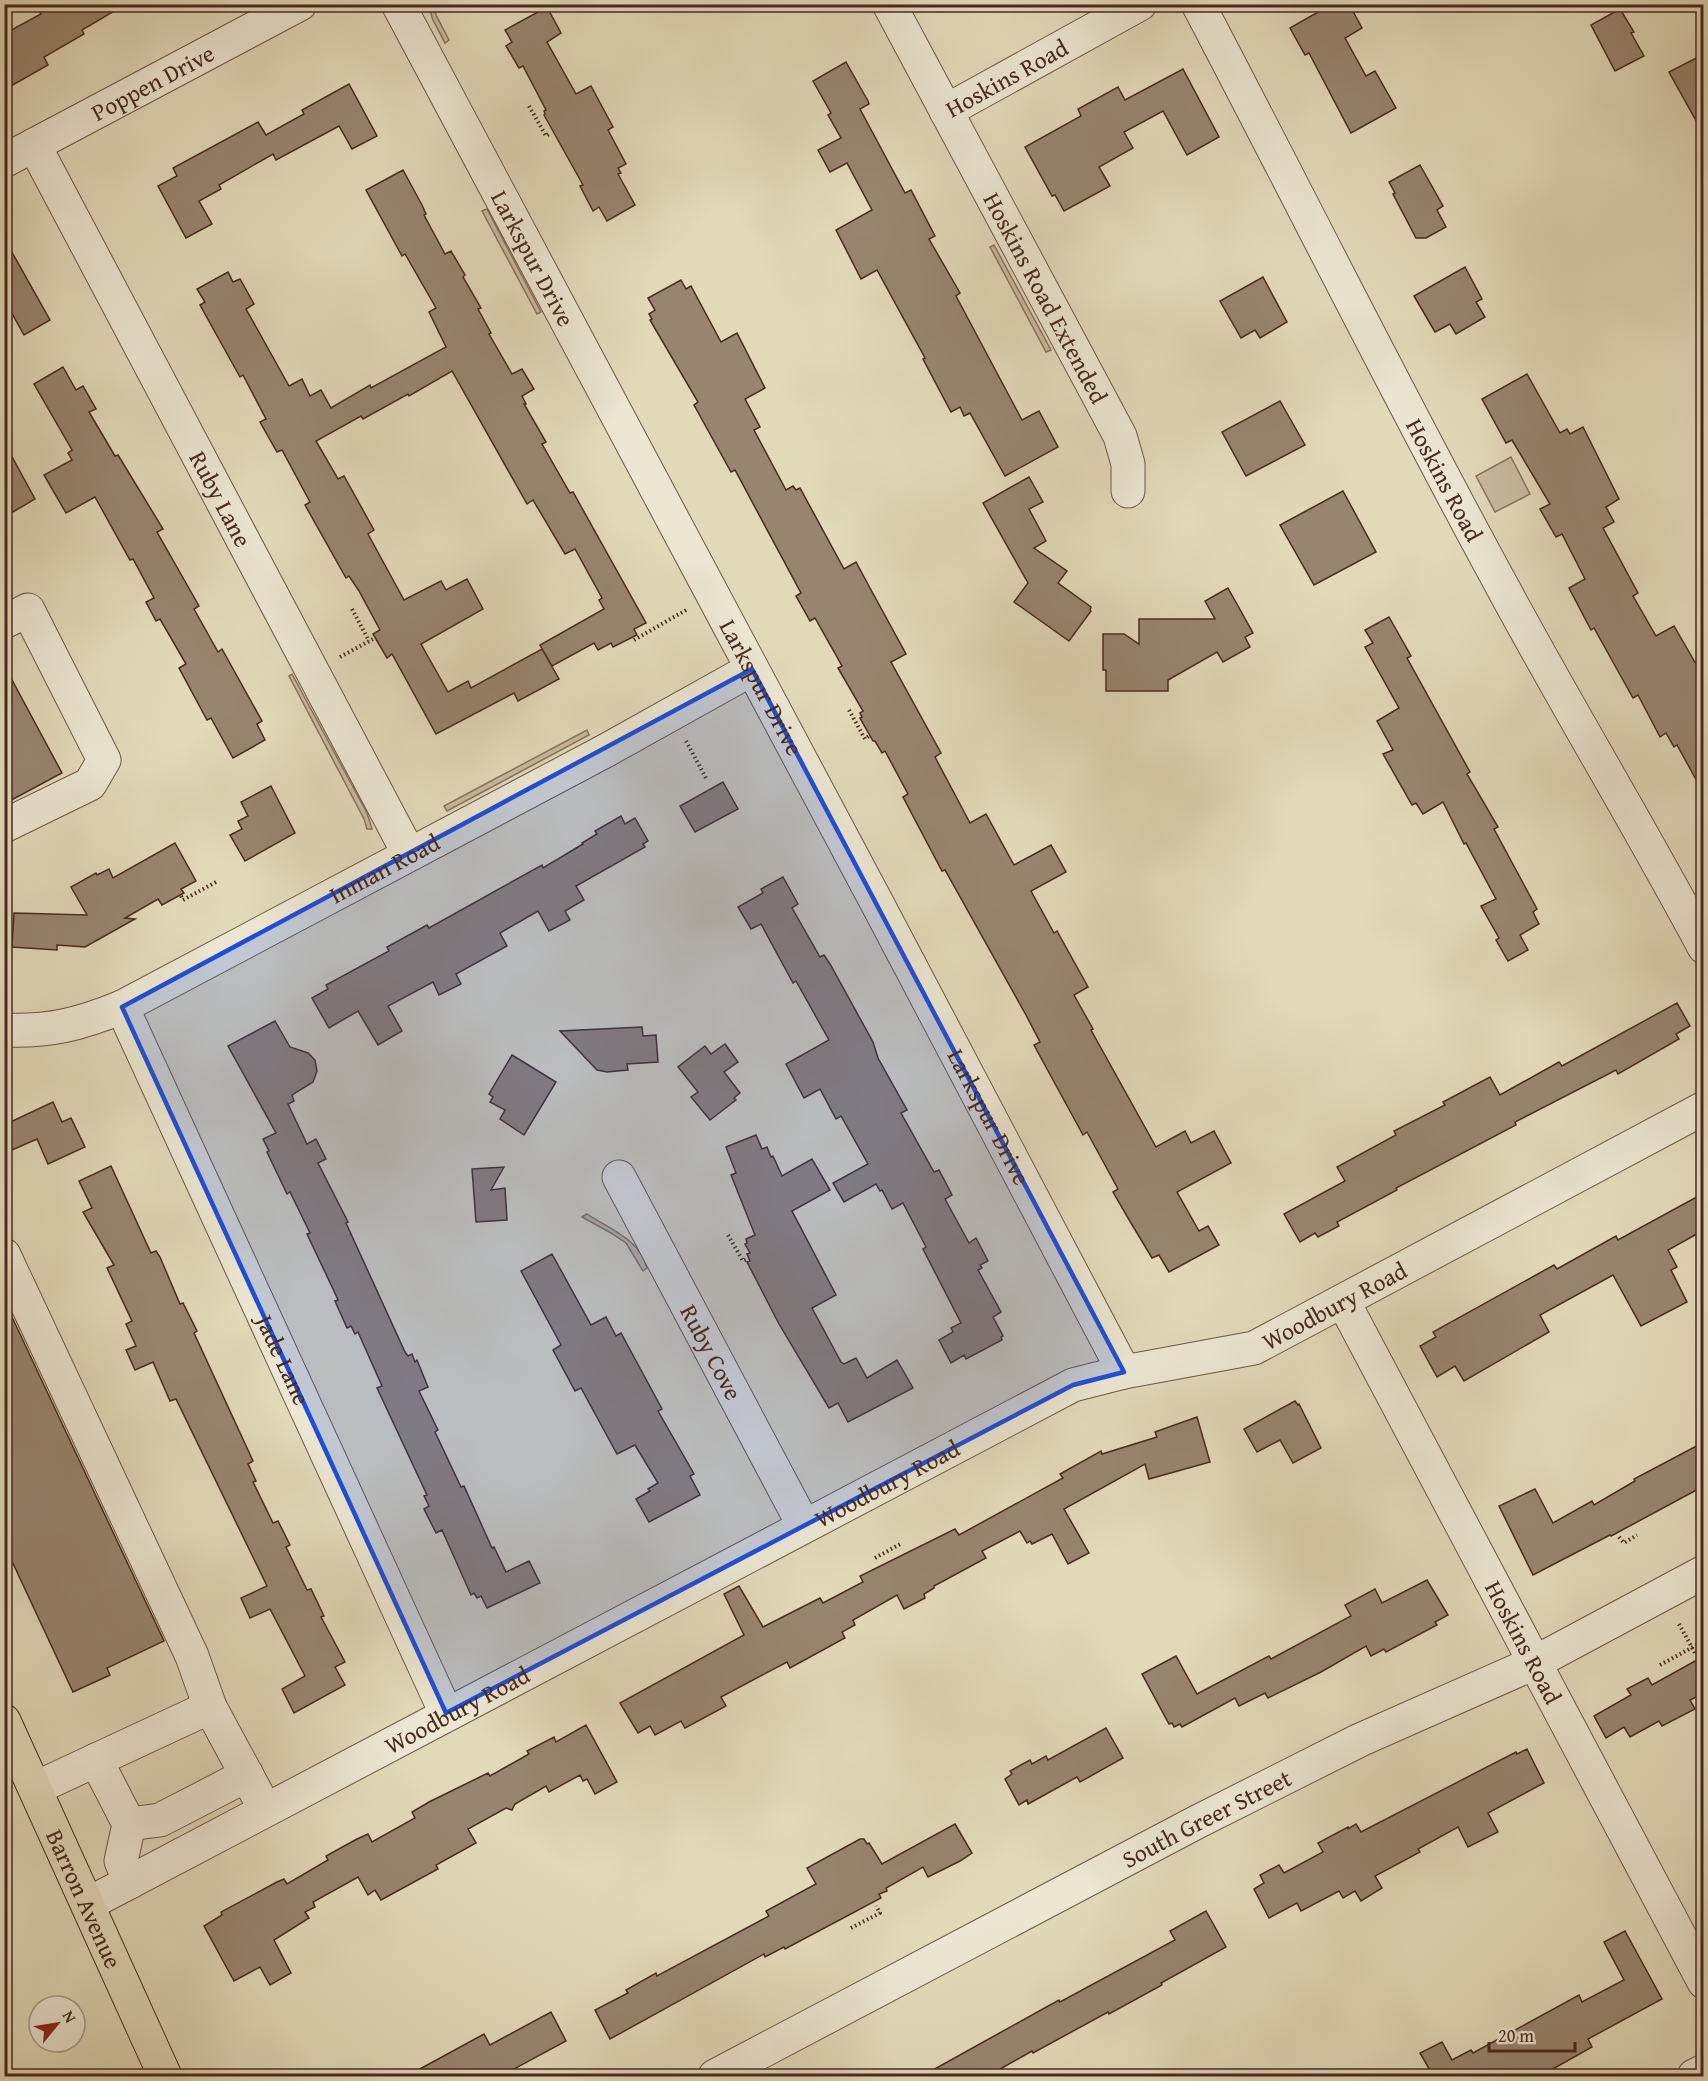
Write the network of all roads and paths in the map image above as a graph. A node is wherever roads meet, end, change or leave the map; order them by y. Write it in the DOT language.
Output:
graph roads {
  1 [pos="300,4"];
  2 [pos="398,4"];
  3 [pos="889,4"];
  4 [pos="1140,4"];
  5 [pos="1198,4"];
  6 [pos="529,106"];
  7 [pos="946,111"];
  8 [pos="549,134"];
  9 [pos="34,145"];
  10 [pos="4,161"];
  11 [pos="1128,491"];
  12 [pos="352,609"];
  13 [pos="689,609"];
  14 [pos="4,622"];
  15 [pos="634,640"];
  16 [pos="340,657"];
  17 [pos="752,669"];
  18 [pos="849,710"];
  19 [pos="868,736"];
  20 [pos="685,740"];
  21 [pos="707,780"];
  22 [pos="4,826"];
  23 [pos="409,854"];
  24 [pos="216,882"];
  25 [pos="181,896"];
  26 [pos="1704,947"];
  27 [pos="122,1007"];
  28 [pos="4,1030"];
  29 [pos="1704,1108"];
  30 [pos="619,1177"];
  31 [pos="728,1235"];
  32 [pos="4,1255"];
  33 [pos="748,1259"];
  34 [pos="1343,1301"];
  35 [pos="1124,1372"];
  36 [pos="804,1526"];
  37 [pos="1637,1535"];
  38 [pos="1619,1537"];
  39 [pos="902,1543"];
  40 [pos="875,1558"];
  41 [pos="1704,1572"];
  42 [pos="1679,1624"];
  43 [pos="1704,1641"];
  44 [pos="1692,1647"];
  45 [pos="1695,1653"];
  46 [pos="1534,1663"];
  47 [pos="1660,1665"];
  48 [pos="210,1707"];
  49 [pos="446,1713"];
  50 [pos="4,1721"];
  51 [pos="96,1760"];
  52 [pos="247,1775"];
  53 [pos="36,1788"];
  54 [pos="265,1809"];
  55 [pos="129,1824"];
  56 [pos="130,1882"];
  57 [pos="88,1904"];
  58 [pos="876,1906"];
  59 [pos="851,1928"];
  60 [pos="1704,1982"];
  61 [pos="1704,2071"];
  62 [pos="165,2076"];
  63 [pos="715,2076"];
  64 [pos="1694,2076"];
  1 -- 9 [label="street, Poppen Drive"];
  2 -- 17 [label="street, Larkspur Drive"];
  3 -- 7 [label="street, Hoskins Road"];
  4 -- 7 [label="street, Hoskins Road"];
  5 -- 26 [label="street, Hoskins Road"];
  6 -- 8 [label="path"];
  7 -- 11 [label="street, Hoskins Road Extended"];
  9 -- 10 [label="street, Poppen Drive"];
  9 -- 23 [label="street, Ruby Lane"];
  12 -- 16 [label="path"];
  13 -- 15 [label="path"];
  14 -- 22 [label="street"];
  17 -- 23 [label="street, Inman Road"];
  17 -- 35 [label="street, Larkspur Drive"];
  18 -- 19 [label="path"];
  20 -- 21 [label="path"];
  23 -- 27 [label="street, Inman Road"];
  24 -- 25 [label="path"];
  27 -- 28 [label="street, Inman Road"];
  27 -- 49 [label="street, Jade Lane"];
  29 -- 34 [label="street, Woodbury Road"];
  30 -- 36 [label="street, Ruby Cove"];
  31 -- 33 [label="path"];
  32 -- 48 [label="street"];
  34 -- 35 [label="street, Woodbury Road"];
  34 -- 46 [label="street, Hoskins Road"];
  35 -- 36 [label="street, Woodbury Road"];
  36 -- 49 [label="street, Woodbury Road"];
  37 -- 38 [label="path"];
  39 -- 40 [label="path"];
  41 -- 46 [label="street, South Greer Street"];
  42 -- 44 [label="path"];
  43 -- 44 [label="path"];
  44 -- 45 [label="path"];
  44 -- 47 [label="path"];
  46 -- 60 [label="street, Hoskins Road"];
  46 -- 63 [label="street, South Greer Street"];
  48 -- 51 [label="street"];
  48 -- 52 [label="street"];
  49 -- 54 [label="street, Woodbury Road"];
  50 -- 53 [label="main road, Barron Avenue"];
  51 -- 53 [label="street"];
  51 -- 55 [label="street"];
  52 -- 54 [label="street"];
  52 -- 55 [label="street"];
  53 -- 57 [label="main road, Barron Avenue"];
  54 -- 56 [label="street, Woodbury Road"];
  55 -- 56 [label="street"];
  56 -- 57 [label="street, Woodbury Road"];
  57 -- 62 [label="main road, Barron Avenue"];
  58 -- 59 [label="path"];
  61 -- 64 [label="street"];
}
